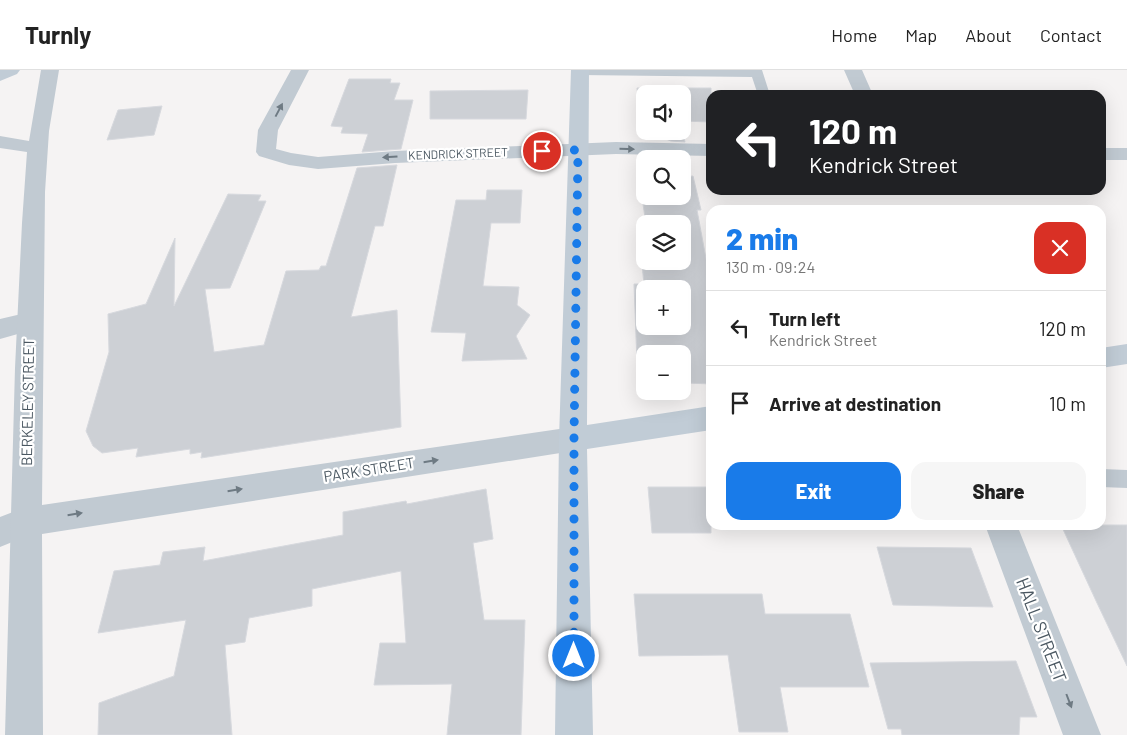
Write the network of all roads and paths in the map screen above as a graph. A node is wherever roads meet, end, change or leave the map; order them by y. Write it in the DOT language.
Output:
graph roads {
  1 [pos="11,70"];
  2 [pos="50,70"];
  3 [pos="300,70"];
  4 [pos="854,70"];
  5 [pos="580,71"];
  6 [pos="757,71"];
  7 [pos="0,76"];
  8 [pos="763,90"];
  9 [pos="862,90"];
  10 [pos="0,142"];
  11 [pos="37,148"];
  12 [pos="578,150"];
  13 [pos="706,150"];
  14 [pos="1106,154"];
  15 [pos="1127,154"];
  16 [pos="30,321"];
  17 [pos="0,329"];
  18 [pos="1127,354"];
  19 [pos="1106,357"];
  20 [pos="706,419"];
  21 [pos="574,439"];
  22 [pos="1106,478"];
  23 [pos="1127,479"];
  24 [pos="13,527"];
  25 [pos="1003,530"];
  26 [pos="24,735"];
  27 [pos="574,735"];
  28 [pos="1082,735"];
  1 -- 7 [label="main road"];
  2 -- 11 [label="street, BERKELEY STREET"];
  12 -- 3 [label="street, KENDRICK STREET, one-way"];
  4 -- 9 [label="street"];
  5 -- 6 [label="lane"];
  5 -- 12 [label="main road"];
  6 -- 8 [label="lane"];
  10 -- 11 [label="street"];
  11 -- 16 [label="street, BERKELEY STREET"];
  12 -- 13 [label="street, KENDRICK STREET, one-way"];
  12 -- 21 [label="main road"];
  14 -- 15 [label="street"];
  16 -- 17 [label="street"];
  16 -- 24 [label="street, BERKELEY STREET"];
  18 -- 19 [label="main road"];
  20 -- 21 [label="main road, PARK STREET"];
  24 -- 21 [label="street, PARK STREET, one-way"];
  21 -- 27 [label="main road"];
  22 -- 23 [label="lane"];
  24 -- 26 [label="street, BERKELEY STREET"];
  25 -- 28 [label="street, HALL STREET, one-way"];
}
